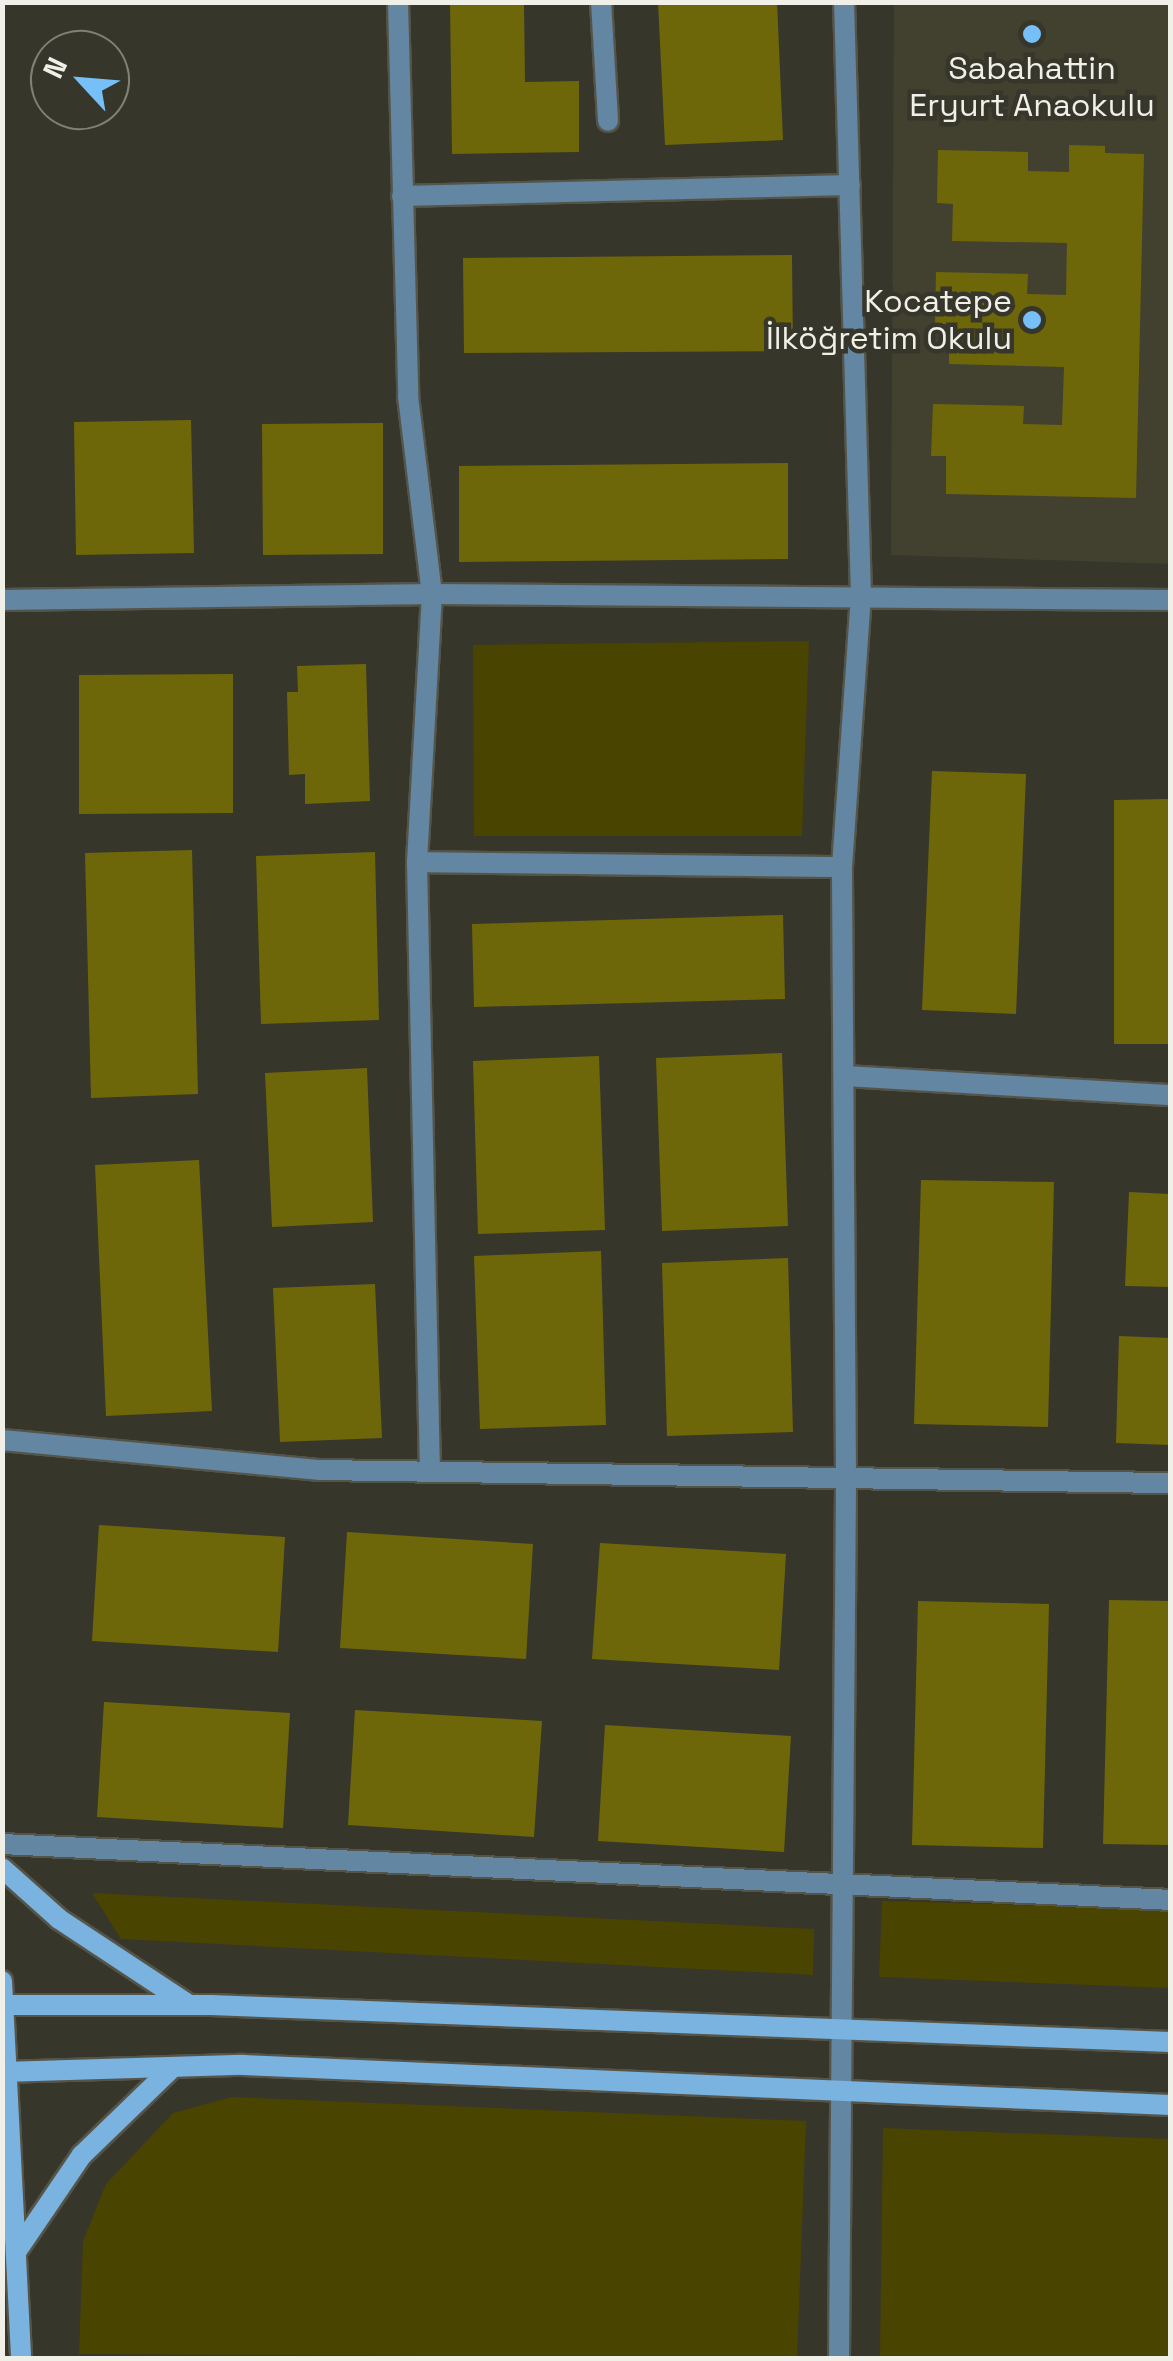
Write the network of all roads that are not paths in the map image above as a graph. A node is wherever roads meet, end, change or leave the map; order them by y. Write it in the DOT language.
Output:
graph roads {
  1 [pos="398,2"];
  2 [pos="602,2"];
  3 [pos="844,2"];
  4 [pos="608,121"];
  5 [pos="850,185"];
  6 [pos="402,196"];
  7 [pos="432,594"];
  8 [pos="861,594"];
  9 [pos="2,600"];
  10 [pos="1170,600"];
  11 [pos="417,862"];
  12 [pos="842,866"];
  13 [pos="847,1076"];
  14 [pos="1170,1095"];
  15 [pos="2,1440"];
  16 [pos="430,1472"];
  17 [pos="846,1477"];
  18 [pos="1170,1484"];
  19 [pos="2,1844"];
  20 [pos="2,1868"];
  21 [pos="844,1881"];
  22 [pos="1170,1900"];
  23 [pos="2,1981"];
  24 [pos="3,2005"];
  25 [pos="190,2006"];
  26 [pos="840,2028"];
  27 [pos="1170,2042"];
  28 [pos="170,2070"];
  29 [pos="5,2072"];
  30 [pos="840,2088"];
  31 [pos="1170,2104"];
  32 [pos="16,2252"];
  33 [pos="21,2358"];
  34 [pos="839,2358"];
  1 -- 6 [label="street"];
  2 -- 4 [label="street"];
  3 -- 5 [label="street"];
  5 -- 6 [label="street"];
  5 -- 8 [label="street"];
  6 -- 7 [label="street"];
  7 -- 8 [label="street"];
  7 -- 9 [label="street"];
  7 -- 11 [label="street"];
  8 -- 10 [label="street"];
  8 -- 12 [label="street"];
  11 -- 12 [label="street"];
  11 -- 16 [label="street"];
  12 -- 13 [label="street"];
  13 -- 14 [label="street"];
  13 -- 17 [label="street"];
  15 -- 16 [label="street"];
  16 -- 17 [label="street"];
  17 -- 18 [label="street"];
  17 -- 21 [label="street"];
  19 -- 21 [label="street"];
  20 -- 25 [label="street"];
  21 -- 22 [label="street"];
  21 -- 26 [label="street"];
  23 -- 24 [label="street"];
  24 -- 25 [label="street"];
  24 -- 29 [label="street"];
  25 -- 26 [label="street"];
  26 -- 27 [label="street"];
  26 -- 30 [label="street"];
  28 -- 29 [label="street"];
  28 -- 30 [label="street"];
  28 -- 32 [label="street"];
  29 -- 32 [label="street"];
  30 -- 31 [label="street"];
  30 -- 34 [label="street"];
  32 -- 33 [label="street"];
}
